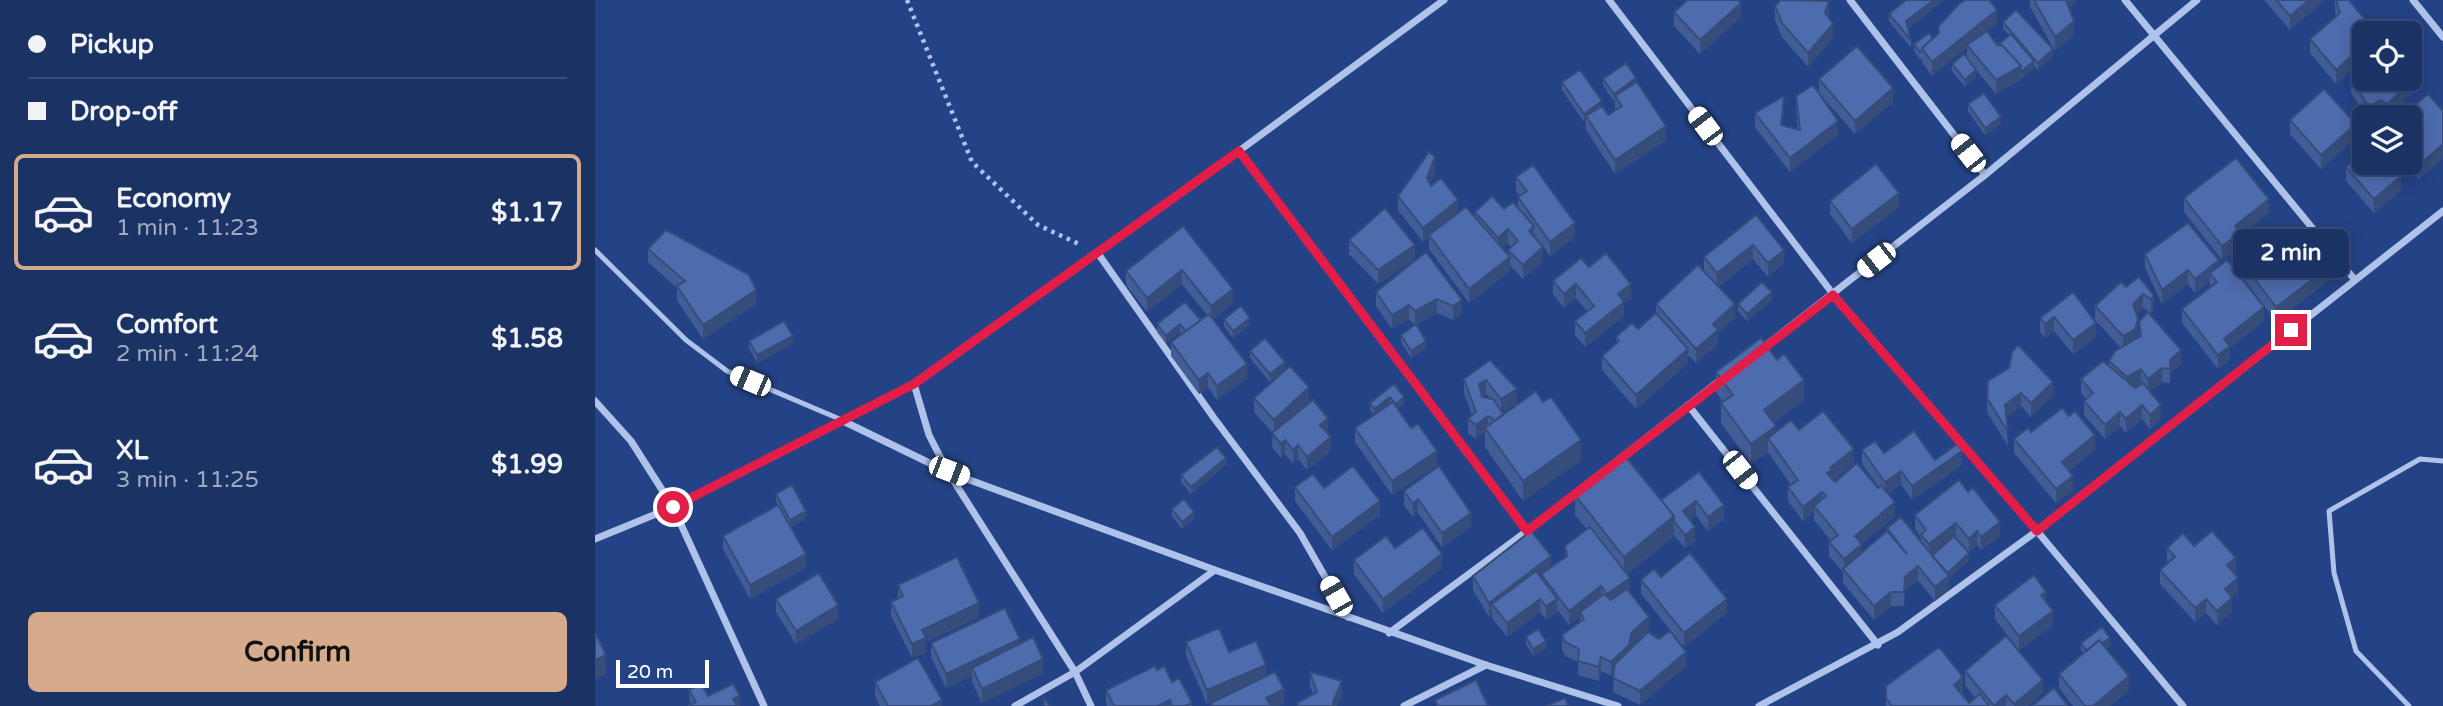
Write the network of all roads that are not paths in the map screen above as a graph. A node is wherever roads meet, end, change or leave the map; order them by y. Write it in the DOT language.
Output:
graph roads {
  1 [pos="1444,0"];
  2 [pos="1609,0"];
  3 [pos="1850,0"];
  4 [pos="2125,0"];
  5 [pos="2197,0"];
  6 [pos="2413,0"];
  7 [pos="2155,36"];
  8 [pos="2443,37"];
  9 [pos="1239,151"];
  10 [pos="1985,175"];
  11 [pos="2443,211"];
  12 [pos="595,250"];
  13 [pos="1097,252"];
  14 [pos="2355,280"];
  15 [pos="1833,295"];
  16 [pos="1755,354"];
  17 [pos="1733,371"];
  18 [pos="914,384"];
  19 [pos="595,401"];
  20 [pos="1688,405"];
  21 [pos="843,421"];
  22 [pos="2443,461"];
  23 [pos="949,471"];
  24 [pos="673,507"];
  25 [pos="1527,531"];
  26 [pos="2037,531"];
  27 [pos="595,539"];
  28 [pos="1215,570"];
  29 [pos="1348,617"];
  30 [pos="1389,633"];
  31 [pos="1878,645"];
  32 [pos="1486,665"];
  33 [pos="1075,672"];
  34 [pos="764,706"];
  35 [pos="1015,706"];
  36 [pos="1091,706"];
  37 [pos="1404,706"];
  38 [pos="1618,706"];
  39 [pos="1759,706"];
  40 [pos="2183,706"];
  41 [pos="2409,706"];
  1 -- 9 [label="street"];
  2 -- 15 [label="street"];
  3 -- 10 [label="street"];
  4 -- 7 [label="street"];
  5 -- 7 [label="street"];
  6 -- 8 [label="street"];
  7 -- 10 [label="street"];
  7 -- 14 [label="street"];
  9 -- 13 [label="street"];
  9 -- 25 [label="street"];
  10 -- 15 [label="street"];
  11 -- 14 [label="street"];
  12 -- 21 [label="lane"];
  13 -- 18 [label="street"];
  13 -- 29 [label="street"];
  14 -- 26 [label="street"];
  15 -- 16 [label="street"];
  15 -- 26 [label="street"];
  17 -- 20 [label="street"];
  18 -- 21 [label="street"];
  18 -- 23 [label="street"];
  19 -- 24 [label="street"];
  20 -- 25 [label="street"];
  20 -- 31 [label="street"];
  21 -- 23 [label="street"];
  21 -- 24 [label="street"];
  22 -- 41 [label="lane"];
  23 -- 28 [label="street"];
  23 -- 33 [label="street"];
  24 -- 27 [label="street"];
  24 -- 34 [label="street"];
  25 -- 30 [label="street"];
  26 -- 31 [label="street"];
  26 -- 40 [label="street"];
  28 -- 29 [label="street"];
  28 -- 33 [label="street"];
  29 -- 30 [label="street"];
  30 -- 32 [label="street"];
  31 -- 39 [label="street"];
  32 -- 37 [label="street"];
  32 -- 38 [label="street"];
  33 -- 35 [label="street"];
  33 -- 36 [label="street"];
}
